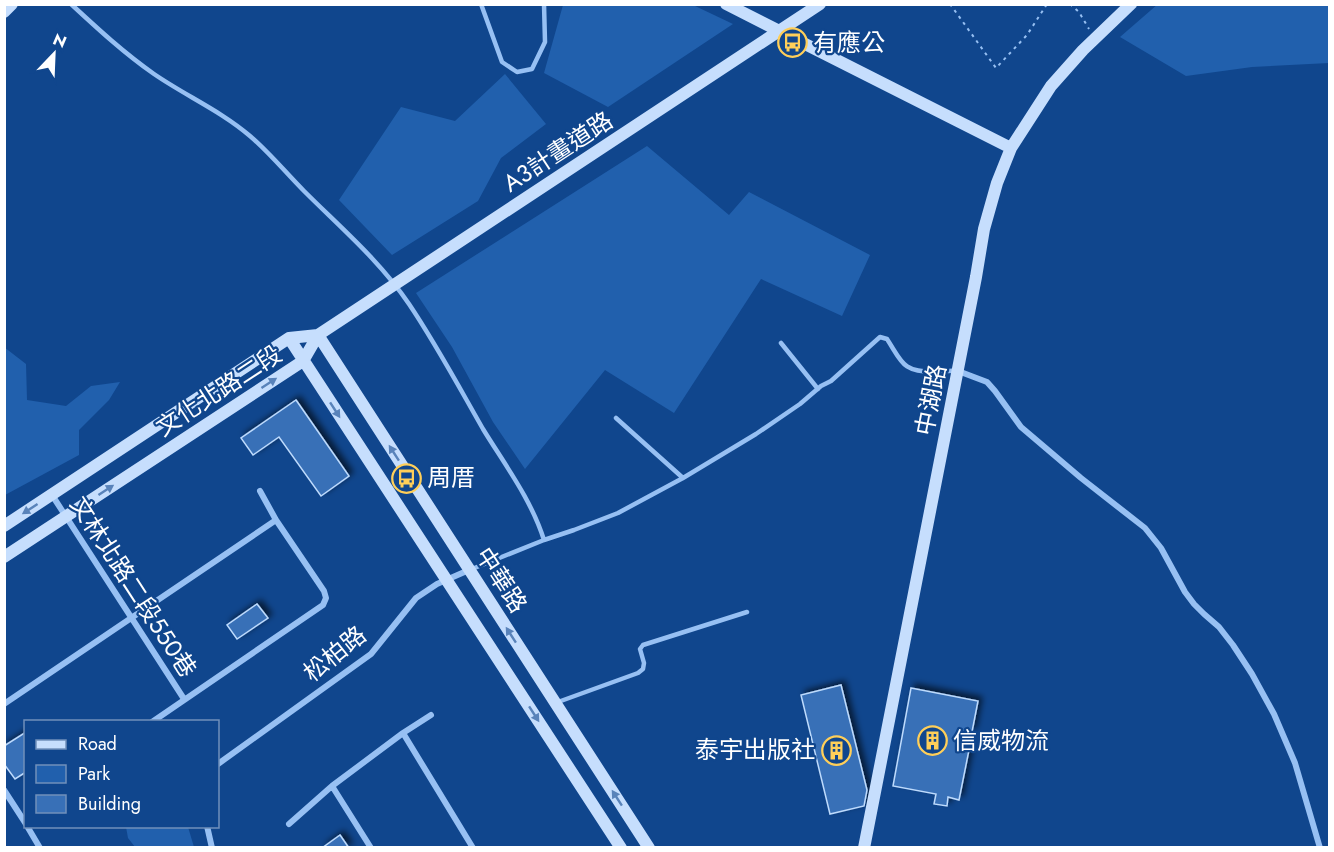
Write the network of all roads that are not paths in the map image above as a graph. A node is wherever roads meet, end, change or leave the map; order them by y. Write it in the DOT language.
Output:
graph roads {
  1 [pos="12,4"];
  2 [pos="71,4"];
  3 [pos="481,4"];
  4 [pos="544,4"];
  5 [pos="726,4"];
  6 [pos="820,4"];
  7 [pos="1131,4"];
  8 [pos="4,12"];
  9 [pos="779,31"];
  10 [pos="1011,148"];
  11 [pos="394,285"];
  12 [pos="318,335"];
  13 [pos="289,338"];
  14 [pos="781,343"];
  15 [pos="303,361"];
  16 [pos="958,371"];
  17 [pos="818,389"];
  18 [pos="616,418"];
  19 [pos="683,478"];
  20 [pos="260,491"];
  21 [pos="52,495"];
  22 [pos="66,517"];
  23 [pos="276,520"];
  24 [pos="4,526"];
  25 [pos="544,540"];
  26 [pos="4,557"];
  27 [pos="469,570"];
  28 [pos="447,581"];
  29 [pos="747,612"];
  30 [pos="131,618"];
  31 [pos="184,699"];
  32 [pos="555,703"];
  33 [pos="4,704"];
  34 [pos="430,715"];
  35 [pos="155,720"];
  36 [pos="403,733"];
  37 [pos="219,763"];
  38 [pos="332,786"];
  39 [pos="4,790"];
  40 [pos="24,809"];
  41 [pos="18,812"];
  42 [pos="24,822"];
  43 [pos="289,824"];
  44 [pos="28,828"];
  45 [pos="207,828"];
  46 [pos="40,848"];
  47 [pos="212,848"];
  48 [pos="371,848"];
  49 [pos="473,848"];
  50 [pos="621,848"];
  51 [pos="649,848"];
  52 [pos="864,848"];
  53 [pos="1320,848"];
  1 -- 8 [label="street"];
  2 -- 11 [label="lane"];
  3 -- 4 [label="lane"];
  5 -- 9 [label="street"];
  6 -- 9 [label="street, A3計畫道路"];
  7 -- 10 [label="street, 中湖路"];
  9 -- 10 [label="street"];
  9 -- 11 [label="street, A3計畫道路"];
  10 -- 16 [label="street, 中湖路"];
  11 -- 12 [label="street, A3計畫道路"];
  11 -- 25 [label="lane"];
  12 -- 13 [label="street, 文化北路二段"];
  12 -- 15 [label="street, 文化北路二段"];
  27 -- 12 [label="street, 中華路, one-way"];
  13 -- 15 [label="street, 中華路"];
  13 -- 21 [label="street, 文化北路二段"];
  14 -- 17 [label="lane"];
  22 -- 15 [label="street, 文化北路二段, one-way"];
  15 -- 28 [label="street, 中華路, one-way"];
  16 -- 17 [label="lane"];
  16 -- 52 [label="street, 中湖路"];
  16 -- 53 [label="street"];
  17 -- 19 [label="lane"];
  18 -- 19 [label="lane"];
  19 -- 25 [label="lane"];
  20 -- 23 [label="street"];
  21 -- 22 [label="street, 文林北路二段550巷"];
  21 -- 24 [label="street, 文化北路二段, one-way"];
  22 -- 26 [label="street, 文化北路二段"];
  22 -- 30 [label="street, 文林北路二段550巷"];
  23 -- 30 [label="street"];
  23 -- 31 [label="street"];
  25 -- 27 [label="lane"];
  27 -- 28 [label="street, 松柏路"];
  32 -- 27 [label="street, 中華路, one-way"];
  28 -- 37 [label="street, 松柏路"];
  28 -- 50 [label="street, 中華路, one-way"];
  29 -- 32 [label="lane"];
  30 -- 31 [label="street, 文林北路二段550巷"];
  30 -- 33 [label="street"];
  31 -- 35 [label="street"];
  51 -- 32 [label="street, 中華路, one-way"];
  34 -- 36 [label="street"];
  36 -- 38 [label="street"];
  36 -- 49 [label="street"];
  38 -- 43 [label="street"];
  38 -- 48 [label="street"];
  39 -- 41 [label="street"];
  40 -- 41 [label="street"];
  41 -- 42 [label="street"];
  44 -- 46 [label="street"];
  45 -- 47 [label="street"];
}
